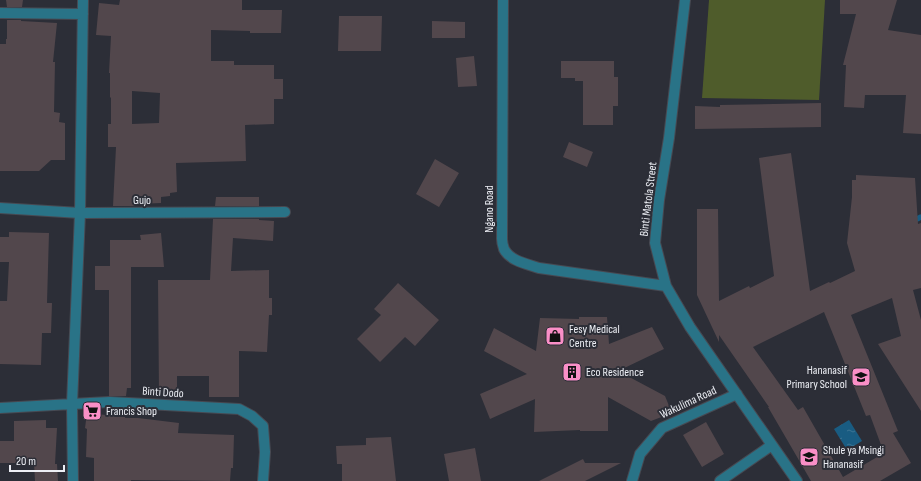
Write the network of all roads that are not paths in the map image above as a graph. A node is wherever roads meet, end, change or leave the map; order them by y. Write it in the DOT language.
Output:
graph roads {
  1 [pos="83,0"];
  2 [pos="503,0"];
  3 [pos="685,0"];
  4 [pos="0,13"];
  5 [pos="83,14"];
  6 [pos="0,208"];
  7 [pos="285,212"];
  8 [pos="80,213"];
  9 [pos="666,286"];
  10 [pos="737,394"];
  11 [pos="72,404"];
  12 [pos="0,408"];
  13 [pos="772,445"];
  14 [pos="73,481"];
  15 [pos="263,481"];
  16 [pos="632,481"];
  17 [pos="720,481"];
  18 [pos="796,481"];
  1 -- 5 [label="street"];
  2 -- 9 [label="street, Ngano Road"];
  3 -- 9 [label="street, Binti Matola Street"];
  4 -- 5 [label="street"];
  5 -- 8 [label="street"];
  6 -- 8 [label="street, Gujo"];
  7 -- 8 [label="street, Gujo"];
  8 -- 11 [label="street"];
  9 -- 10 [label="street, Binti Matola Street"];
  10 -- 13 [label="street, Binti Matola Street"];
  10 -- 16 [label="street, Wakulima Road"];
  11 -- 12 [label="street, Binti Dodo"];
  11 -- 14 [label="street"];
  11 -- 15 [label="street, Binti Dodo"];
  13 -- 17 [label="street"];
  13 -- 18 [label="street, Binti Matola Street"];
}
